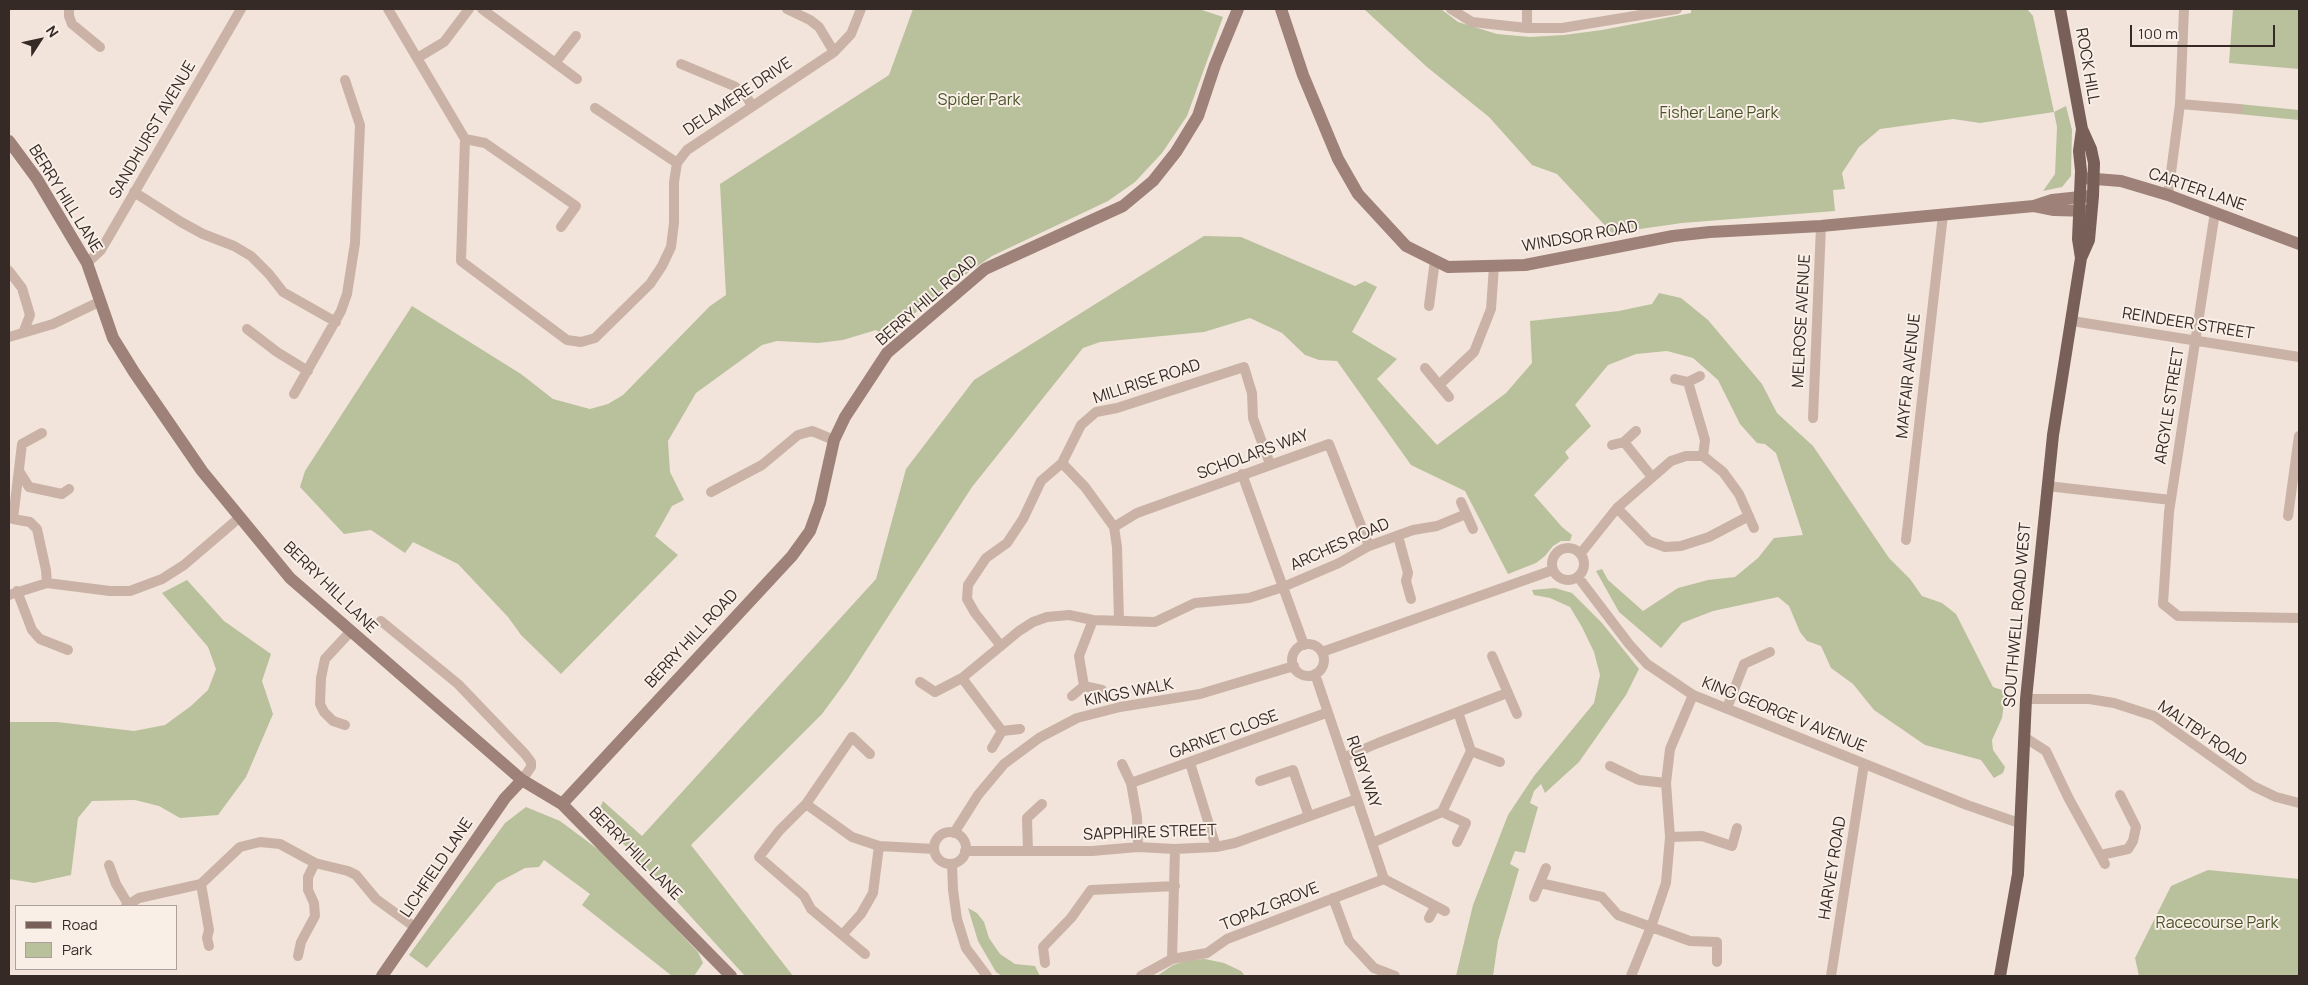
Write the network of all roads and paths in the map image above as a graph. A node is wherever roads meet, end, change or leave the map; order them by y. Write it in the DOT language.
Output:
graph roads {
  1 [pos="69,9"];
  2 [pos="241,9"];
  3 [pos="388,9"];
  4 [pos="469,9"];
  5 [pos="482,9"];
  6 [pos="787,9"];
  7 [pos="861,9"];
  8 [pos="1238,9"];
  9 [pos="1281,9"];
  10 [pos="1450,9"];
  11 [pos="1527,9"];
  12 [pos="1677,9"];
  13 [pos="2060,9"];
  14 [pos="2184,9"];
  15 [pos="1527,28"];
  16 [pos="576,36"];
  17 [pos="100,47"];
  18 [pos="834,52"];
  19 [pos="418,58"];
  20 [pos="555,63"];
  21 [pos="682,64"];
  22 [pos="577,79"];
  23 [pos="345,80"];
  24 [pos="2180,104"];
  25 [pos="752,106"];
  26 [pos="596,108"];
  27 [pos="2239,109"];
  28 [pos="2082,129"];
  29 [pos="465,139"];
  30 [pos="9,141"];
  31 [pos="677,163"];
  32 [pos="2080,178"];
  33 [pos="2094,179"];
  34 [pos="134,192"];
  35 [pos="2168,195"];
  36 [pos="2086,197"];
  37 [pos="2034,206"];
  38 [pos="2086,211"];
  39 [pos="2214,212"];
  40 [pos="1942,215"];
  41 [pos="1821,226"];
  42 [pos="561,227"];
  43 [pos="2299,244"];
  44 [pos="1435,260"];
  45 [pos="87,263"];
  46 [pos="1494,266"];
  47 [pos="9,271"];
  48 [pos="99,302"];
  49 [pos="1429,306"];
  50 [pos="2072,321"];
  51 [pos="336,322"];
  52 [pos="247,329"];
  53 [pos="23,333"];
  54 [pos="9,337"];
  55 [pos="2195,340"];
  56 [pos="2299,357"];
  57 [pos="1424,368"];
  58 [pos="308,371"];
  59 [pos="1700,376"];
  60 [pos="1675,379"];
  61 [pos="1688,382"];
  62 [pos="1439,385"];
  63 [pos="294,394"];
  64 [pos="1449,396"];
  65 [pos="1813,418"];
  66 [pos="1636,431"];
  67 [pos="42,433"];
  68 [pos="2299,436"];
  69 [pos="834,440"];
  70 [pos="1624,442"];
  71 [pos="1612,445"];
  72 [pos="1702,456"];
  73 [pos="1062,463"];
  74 [pos="1270,464"];
  75 [pos="19,471"];
  76 [pos="1242,474"];
  77 [pos="1652,477"];
  78 [pos="2048,486"];
  79 [pos="69,489"];
  80 [pos="716,493"];
  81 [pos="2171,500"];
  82 [pos="1461,502"];
  83 [pos="1617,508"];
  84 [pos="1466,514"];
  85 [pos="1749,516"];
  86 [pos="2288,516"];
  87 [pos="239,518"];
  88 [pos="11,520"];
  89 [pos="1114,527"];
  90 [pos="1754,528"];
  91 [pos="1473,529"];
  92 [pos="1398,536"];
  93 [pos="1906,540"];
  94 [pos="1369,546"];
  95 [pos="1581,553"];
  96 [pos="1553,570"];
  97 [pos="1578,578"];
  98 [pos="47,583"];
  99 [pos="1283,587"];
  100 [pos="13,593"];
  101 [pos="1411,599"];
  102 [pos="2299,618"];
  103 [pos="1093,620"];
  104 [pos="381,621"];
  105 [pos="1119,621"];
  106 [pos="351,631"];
  107 [pos="1304,645"];
  108 [pos="1001,646"];
  109 [pos="68,650"];
  110 [pos="1322,652"];
  111 [pos="1770,652"];
  112 [pos="1492,656"];
  113 [pos="1294,666"];
  114 [pos="1315,674"];
  115 [pos="962,678"];
  116 [pos="920,682"];
  117 [pos="1084,686"];
  118 [pos="1102,690"];
  119 [pos="935,692"];
  120 [pos="1507,693"];
  121 [pos="1693,695"];
  122 [pos="1072,696"];
  123 [pos="1464,698"];
  124 [pos="2026,699"];
  125 [pos="928,701"];
  126 [pos="1727,708"];
  127 [pos="1463,710"];
  128 [pos="1326,713"];
  129 [pos="1517,714"];
  130 [pos="344,725"];
  131 [pos="1020,730"];
  132 [pos="1002,731"];
  133 [pos="2024,736"];
  134 [pos="992,748"];
  135 [pos="1471,751"];
  136 [pos="870,754"];
  137 [pos="1343,758"];
  138 [pos="1500,762"];
  139 [pos="1190,763"];
  140 [pos="1122,764"];
  141 [pos="1864,764"];
  142 [pos="1610,766"];
  143 [pos="522,780"];
  144 [pos="1260,781"];
  145 [pos="1666,782"];
  146 [pos="1130,783"];
  147 [pos="2120,795"];
  148 [pos="1358,799"];
  149 [pos="2299,803"];
  150 [pos="562,804"];
  151 [pos="806,804"];
  152 [pos="1042,804"];
  153 [pos="1442,812"];
  154 [pos="1309,816"];
  155 [pos="2019,823"];
  156 [pos="1736,828"];
  157 [pos="954,832"];
  158 [pos="1670,837"];
  159 [pos="1457,842"];
  160 [pos="1372,843"];
  161 [pos="879,846"];
  162 [pos="1138,847"];
  163 [pos="1216,847"];
  164 [pos="934,849"];
  165 [pos="1175,850"];
  166 [pos="1028,851"];
  167 [pos="965,852"];
  168 [pos="315,863"];
  169 [pos="952,864"];
  170 [pos="109,865"];
  171 [pos="1546,868"];
  172 [pos="1384,879"];
  173 [pos="1540,883"];
  174 [pos="201,884"];
  175 [pos="1174,886"];
  176 [pos="1534,897"];
  177 [pos="1333,898"];
  178 [pos="127,905"];
  179 [pos="1429,918"];
  180 [pos="1651,927"];
  181 [pos="416,928"];
  182 [pos="843,934"];
  183 [pos="209,946"];
  184 [pos="865,954"];
  185 [pos="298,956"];
  186 [pos="1172,958"];
  187 [pos="1045,962"];
  188 [pos="1717,962"];
  189 [pos="1371,972"];
  190 [pos="382,976"];
  191 [pos="731,976"];
  192 [pos="987,976"];
  193 [pos="1142,976"];
  194 [pos="1395,976"];
  195 [pos="1631,976"];
  196 [pos="1831,976"];
  197 [pos="2000,976"];
  1 -- 17 [label="street"];
  2 -- 34 [label="street, SANDHURST AVENUE"];
  3 -- 19 [label="street"];
  4 -- 19 [label="street"];
  5 -- 20 [label="street"];
  6 -- 18 [label="street"];
  7 -- 18 [label="street, DELAMERE DRIVE"];
  8 -- 69 [label="street, BERRY HILL ROAD"];
  9 -- 44 [label="street, WINDSOR ROAD"];
  10 -- 15 [label="street"];
  11 -- 15 [label="street"];
  12 -- 15 [label="street"];
  13 -- 28 [label="main road, ROCK HILL"];
  14 -- 24 [label="street"];
  16 -- 20 [label="street"];
  18 -- 25 [label="street, DELAMERE DRIVE"];
  19 -- 29 [label="street"];
  20 -- 22 [label="street"];
  21 -- 25 [label="street"];
  23 -- 51 [label="street"];
  24 -- 27 [label="street"];
  24 -- 35 [label="street"];
  25 -- 31 [label="street, DELAMERE DRIVE"];
  26 -- 31 [label="street"];
  28 -- 32 [label="main road, ROCK HILL"];
  28 -- 33 [label="main road, ROCK HILL"];
  29 -- 31 [label="street"];
  29 -- 42 [label="street"];
  30 -- 45 [label="street, BERRY HILL LANE"];
  32 -- 33 [label="street, CARTER LANE"];
  32 -- 36 [label="main road, ROCK HILL"];
  33 -- 35 [label="street, CARTER LANE"];
  33 -- 36 [label="main road, ROCK HILL"];
  34 -- 45 [label="street, SANDHURST AVENUE"];
  34 -- 51 [label="street"];
  35 -- 39 [label="street, CARTER LANE"];
  36 -- 37 [label="street, WINDSOR ROAD"];
  36 -- 38 [label="main road, SOUTHWELL ROAD WEST"];
  37 -- 38 [label="street, WINDSOR ROAD"];
  37 -- 40 [label="street, WINDSOR ROAD"];
  38 -- 50 [label="main road, SOUTHWELL ROAD WEST"];
  39 -- 43 [label="street, CARTER LANE"];
  39 -- 55 [label="street, ARGYLE STREET"];
  40 -- 41 [label="street, WINDSOR ROAD"];
  40 -- 93 [label="street, MAYFAIR AVENUE"];
  41 -- 46 [label="street, WINDSOR ROAD"];
  41 -- 65 [label="street, MELROSE AVENUE"];
  44 -- 46 [label="street, WINDSOR ROAD"];
  44 -- 49 [label="street"];
  45 -- 48 [label="street, BERRY HILL LANE"];
  46 -- 62 [label="street"];
  47 -- 53 [label="street"];
  48 -- 53 [label="street"];
  48 -- 87 [label="street, BERRY HILL LANE"];
  50 -- 55 [label="street, REINDEER STREET"];
  50 -- 78 [label="main road, SOUTHWELL ROAD WEST"];
  51 -- 58 [label="street"];
  52 -- 58 [label="street"];
  53 -- 54 [label="street"];
  55 -- 56 [label="street, REINDEER STREET"];
  55 -- 81 [label="street, ARGYLE STREET"];
  57 -- 62 [label="street"];
  58 -- 63 [label="street"];
  59 -- 61 [label="street"];
  60 -- 61 [label="street"];
  61 -- 72 [label="street"];
  62 -- 64 [label="street"];
  66 -- 70 [label="street"];
  67 -- 75 [label="street"];
  68 -- 86 [label="street"];
  69 -- 80 [label="street"];
  69 -- 150 [label="street, BERRY HILL ROAD"];
  70 -- 71 [label="street"];
  70 -- 77 [label="street"];
  72 -- 77 [label="street"];
  72 -- 85 [label="street"];
  73 -- 74 [label="street, MILLRISE ROAD"];
  73 -- 89 [label="street"];
  73 -- 108 [label="street, MILLRISE ROAD"];
  74 -- 76 [label="street, SCHOLARS WAY"];
  74 -- 94 [label="street, SCHOLARS WAY"];
  75 -- 79 [label="street"];
  75 -- 88 [label="street"];
  76 -- 89 [label="street, SCHOLARS WAY"];
  76 -- 99 [label="street"];
  77 -- 83 [label="street"];
  78 -- 81 [label="street"];
  78 -- 124 [label="main road, SOUTHWELL ROAD WEST"];
  81 -- 102 [label="street, ARGYLE STREET"];
  82 -- 84 [label="street"];
  83 -- 85 [label="street"];
  83 -- 95 [label="street"];
  84 -- 91 [label="street"];
  84 -- 92 [label="street, ARCHES ROAD"];
  85 -- 90 [label="street"];
  87 -- 98 [label="street"];
  87 -- 106 [label="street, BERRY HILL LANE"];
  88 -- 98 [label="street"];
  89 -- 105 [label="street"];
  92 -- 94 [label="street, ARCHES ROAD"];
  92 -- 101 [label="street"];
  94 -- 99 [label="street, ARCHES ROAD"];
  95 -- 96 [label="street"];
  95 -- 97 [label="street"];
  96 -- 97 [label="street"];
  96 -- 110 [label="street"];
  97 -- 121 [label="street, KING GEORGE V AVENUE"];
  98 -- 100 [label="street"];
  99 -- 105 [label="street, ARCHES ROAD"];
  99 -- 107 [label="street"];
  100 -- 109 [label="street"];
  103 -- 105 [label="street, ARCHES ROAD"];
  103 -- 108 [label="street, ARCHES ROAD"];
  103 -- 117 [label="street"];
  104 -- 143 [label="street"];
  106 -- 130 [label="street"];
  106 -- 143 [label="street, BERRY HILL LANE"];
  107 -- 110 [label="street"];
  107 -- 113 [label="street"];
  108 -- 115 [label="street, ARCHES ROAD"];
  110 -- 114 [label="street"];
  111 -- 126 [label="street"];
  112 -- 120 [label="street"];
  113 -- 114 [label="street"];
  113 -- 157 [label="street, KINGS WALK"];
  114 -- 128 [label="street, RUBY WAY"];
  115 -- 119 [label="street, ARCHES ROAD"];
  115 -- 132 [label="street"];
  116 -- 119 [label="street"];
  117 -- 118 [label="street"];
  117 -- 122 [label="street"];
  119 -- 125 [label="street"];
  120 -- 127 [label="street"];
  120 -- 129 [label="street"];
  121 -- 126 [label="street, KING GEORGE V AVENUE"];
  121 -- 145 [label="street"];
  123 -- 127 [label="street"];
  124 -- 133 [label="main road, SOUTHWELL ROAD WEST"];
  124 -- 149 [label="street, MALTBY ROAD"];
  126 -- 141 [label="street, KING GEORGE V AVENUE"];
  127 -- 135 [label="street"];
  127 -- 137 [label="street"];
  128 -- 137 [label="street, RUBY WAY"];
  128 -- 139 [label="street, GARNET CLOSE"];
  131 -- 132 [label="street"];
  132 -- 134 [label="street"];
  133 -- 147 [label="street"];
  133 -- 155 [label="main road, SOUTHWELL ROAD WEST"];
  135 -- 138 [label="street"];
  135 -- 153 [label="street"];
  136 -- 151 [label="street"];
  137 -- 148 [label="street, RUBY WAY"];
  139 -- 146 [label="street, GARNET CLOSE"];
  139 -- 163 [label="street"];
  140 -- 146 [label="street"];
  141 -- 155 [label="street, KING GEORGE V AVENUE"];
  141 -- 196 [label="street, HARVEY ROAD"];
  142 -- 145 [label="street"];
  143 -- 150 [label="street, BERRY HILL LANE"];
  143 -- 181 [label="street, LICHFIELD LANE"];
  144 -- 154 [label="street"];
  145 -- 158 [label="street"];
  146 -- 162 [label="street"];
  148 -- 154 [label="street, SAPPHIRE STREET"];
  148 -- 160 [label="street, RUBY WAY"];
  150 -- 191 [label="street, BERRY HILL LANE"];
  151 -- 161 [label="street"];
  151 -- 182 [label="street"];
  152 -- 166 [label="street"];
  153 -- 159 [label="street"];
  153 -- 160 [label="street"];
  154 -- 163 [label="street, SAPPHIRE STREET"];
  155 -- 197 [label="main road, SOUTHWELL ROAD WEST"];
  156 -- 158 [label="street"];
  157 -- 164 [label="street"];
  157 -- 167 [label="street"];
  158 -- 180 [label="street"];
  160 -- 172 [label="street, RUBY WAY"];
  161 -- 164 [label="street"];
  161 -- 182 [label="street"];
  162 -- 165 [label="street, SAPPHIRE STREET"];
  162 -- 166 [label="street, SAPPHIRE STREET"];
  163 -- 165 [label="street, SAPPHIRE STREET"];
  164 -- 169 [label="street"];
  165 -- 175 [label="street"];
  166 -- 167 [label="street, SAPPHIRE STREET"];
  167 -- 169 [label="street"];
  168 -- 174 [label="street"];
  168 -- 181 [label="street"];
  168 -- 185 [label="street"];
  169 -- 192 [label="street"];
  170 -- 178 [label="street"];
  171 -- 173 [label="street"];
  172 -- 177 [label="street, TOPAZ GROVE"];
  172 -- 179 [label="street"];
  173 -- 176 [label="street"];
  173 -- 180 [label="street"];
  174 -- 178 [label="street"];
  174 -- 183 [label="street"];
  175 -- 186 [label="street"];
  175 -- 187 [label="street"];
  177 -- 186 [label="street, TOPAZ GROVE"];
  177 -- 189 [label="street"];
  180 -- 188 [label="street"];
  180 -- 195 [label="street"];
  181 -- 190 [label="street, LICHFIELD LANE"];
  182 -- 184 [label="street"];
  186 -- 193 [label="street, TOPAZ GROVE"];
  189 -- 194 [label="street"];
}
